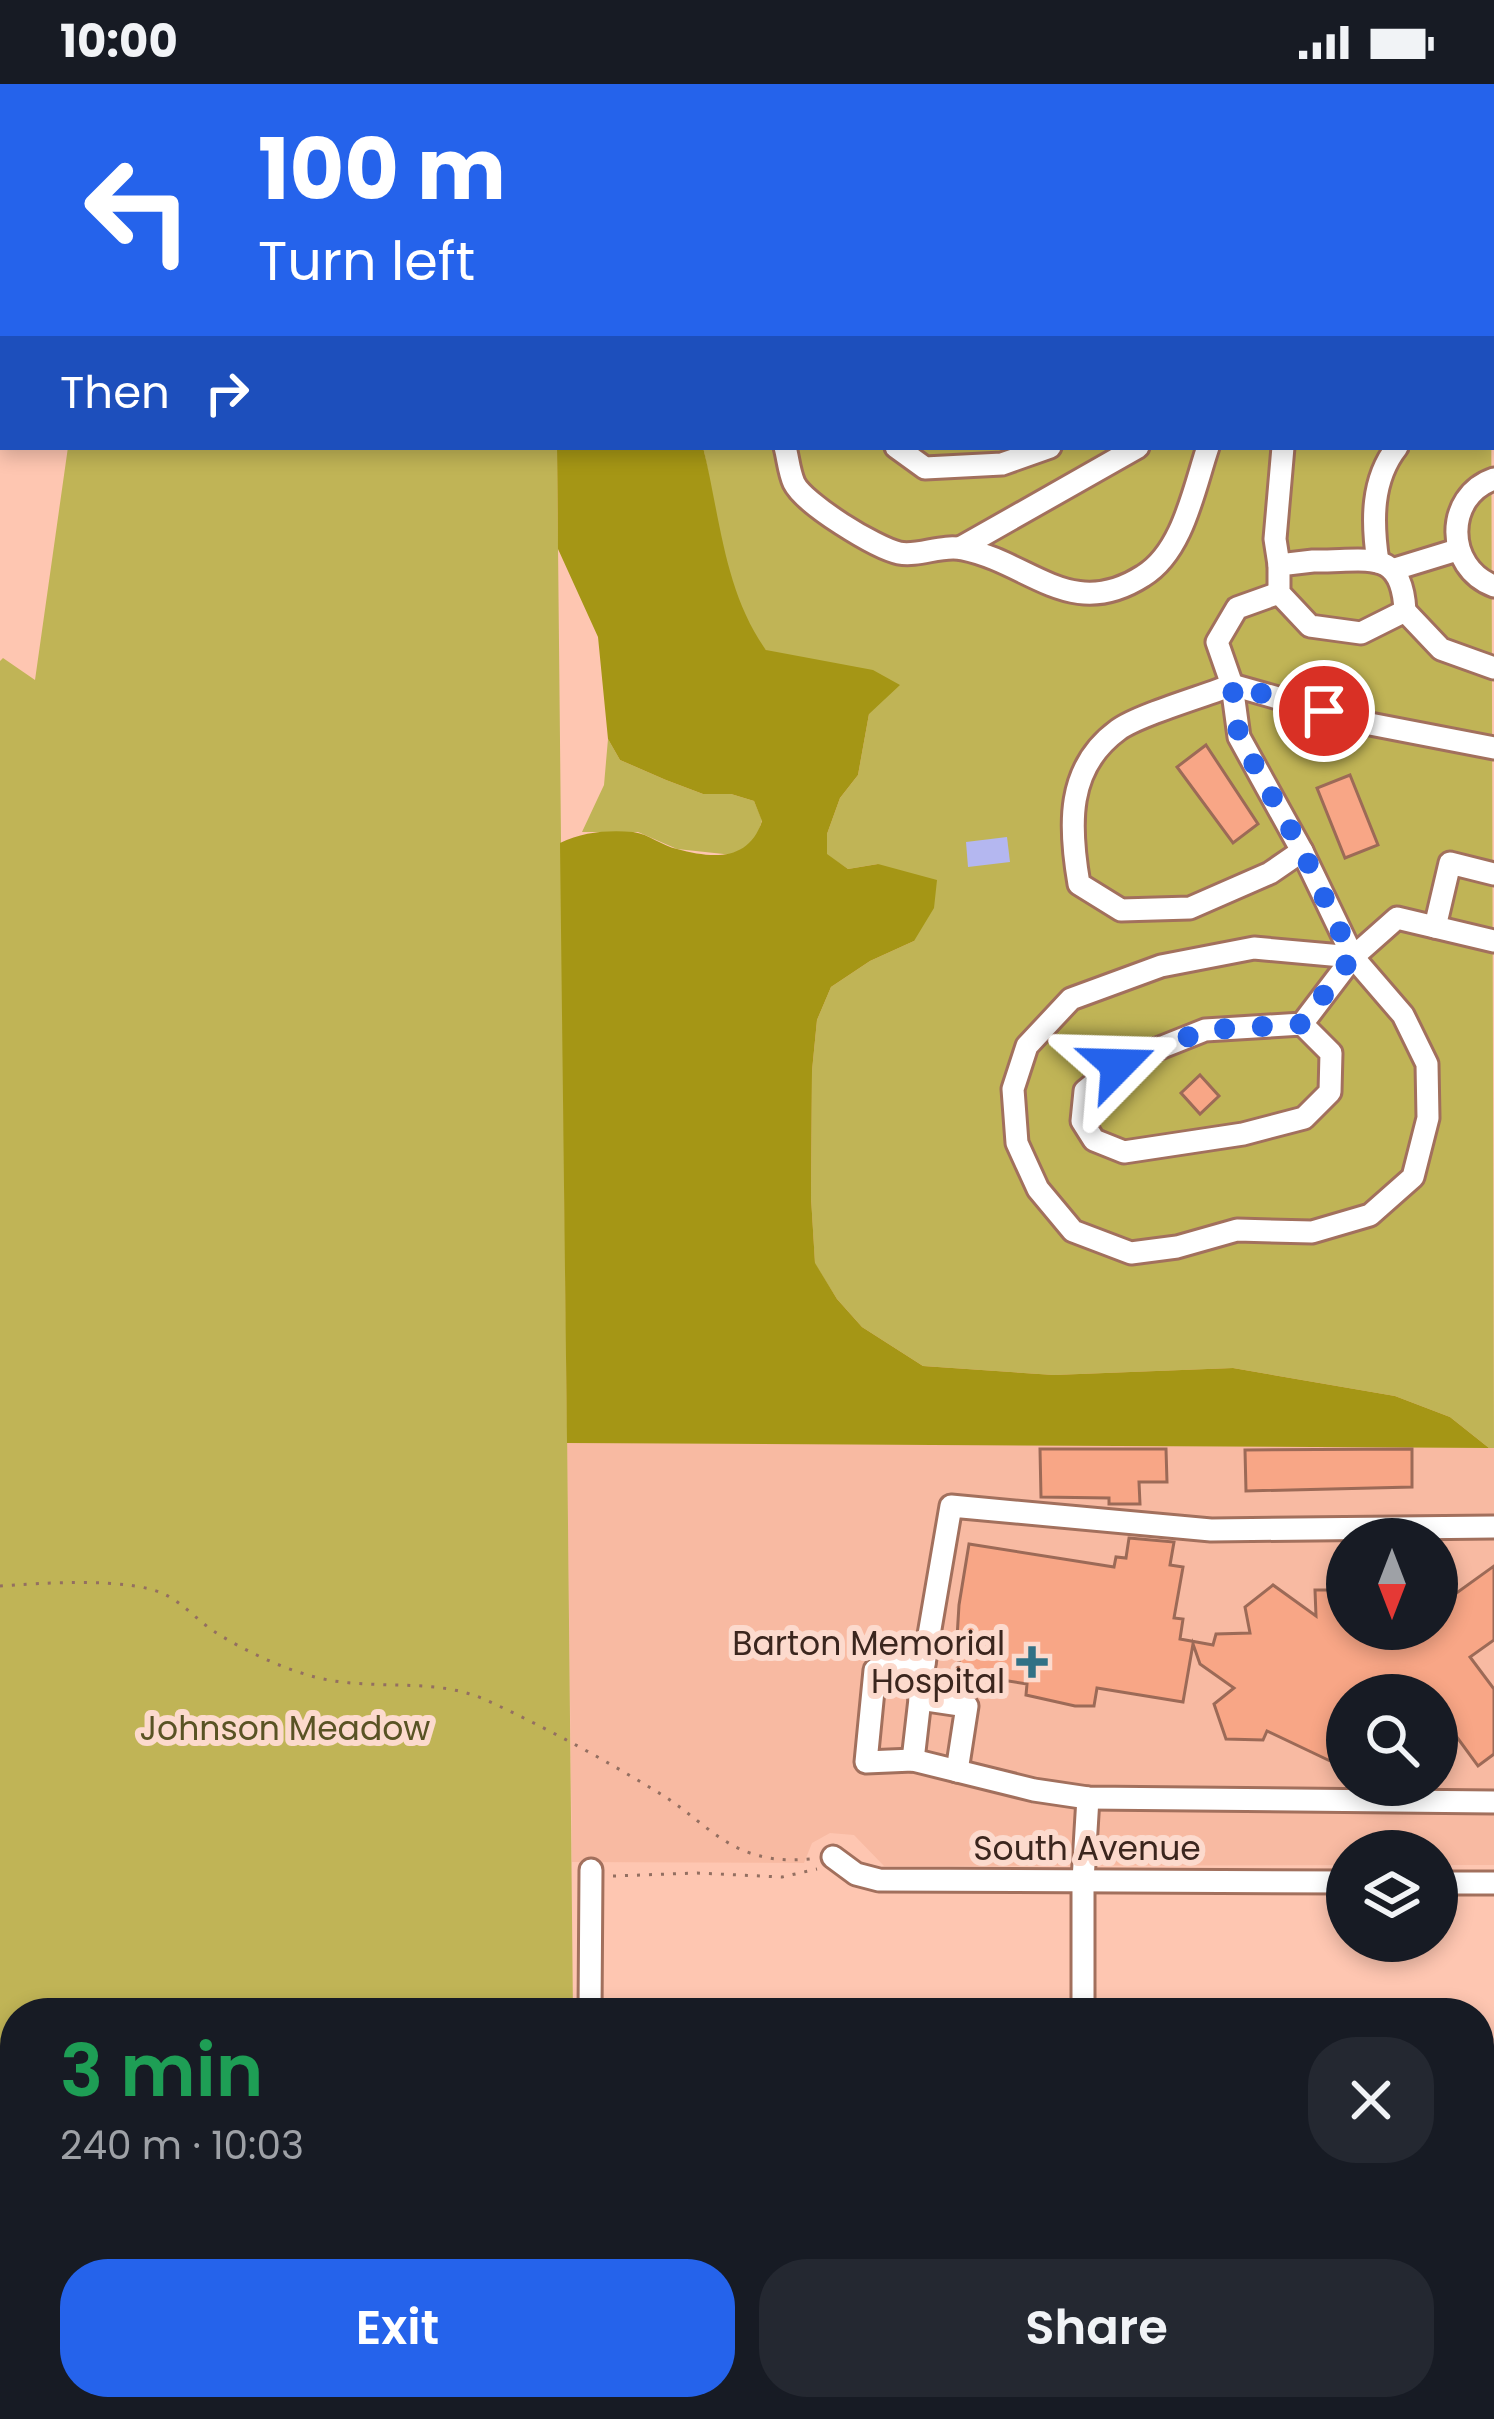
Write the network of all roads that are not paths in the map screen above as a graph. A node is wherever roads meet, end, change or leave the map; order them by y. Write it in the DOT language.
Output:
graph roads {
  1 [pos="785,450"];
  2 [pos="900,450"];
  3 [pos="1042,450"];
  4 [pos="1133,450"];
  5 [pos="1207,450"];
  6 [pos="1282,450"];
  7 [pos="1396,450"];
  8 [pos="1494,479"];
  9 [pos="960,548"];
  10 [pos="1457,550"];
  11 [pos="1280,565"];
  12 [pos="1387,565"];
  13 [pos="1494,586"];
  14 [pos="1280,592"];
  15 [pos="1405,611"];
  16 [pos="1494,668"];
  17 [pos="1232,685"];
  18 [pos="1494,748"];
  19 [pos="1302,850"];
  20 [pos="1494,874"];
  21 [pos="1435,927"];
  22 [pos="1494,941"];
  23 [pos="1352,957"];
  24 [pos="1302,1024"];
  25 [pos="1494,1527"];
  26 [pos="924,1664"];
  27 [pos="920,1699"];
  28 [pos="913,1760"];
  29 [pos="957,1771"];
  30 [pos="1088,1798"];
  31 [pos="1494,1802"];
  32 [pos="833,1857"];
  33 [pos="591,1870"];
  34 [pos="1083,1880"];
  35 [pos="1326,1882"];
  36 [pos="1458,1883"];
  37 [pos="1494,1883"];
  38 [pos="590,1998"];
  39 [pos="1083,1998"];
  1 -- 9 [label="street"];
  2 -- 3 [label="street"];
  4 -- 9 [label="street"];
  5 -- 9 [label="street"];
  6 -- 11 [label="street"];
  7 -- 12 [label="street"];
  8 -- 10 [label="street"];
  10 -- 12 [label="street"];
  10 -- 13 [label="street"];
  11 -- 12 [label="street"];
  11 -- 14 [label="street"];
  12 -- 15 [label="street"];
  14 -- 15 [label="street"];
  14 -- 17 [label="street"];
  15 -- 16 [label="street"];
  17 -- 18 [label="street"];
  17 -- 19 [label="street"];
  17 -- 19 [label="street"];
  19 -- 23 [label="street"];
  20 -- 21 [label="street"];
  21 -- 22 [label="street"];
  21 -- 23 [label="street"];
  23 -- 23 [label="street"];
  23 -- 24 [label="street"];
  24 -- 24 [label="street"];
  25 -- 26 [label="street"];
  26 -- 27 [label="street"];
  26 -- 28 [label="street"];
  27 -- 28 [label="street"];
  27 -- 29 [label="street"];
  28 -- 29 [label="street"];
  29 -- 30 [label="street"];
  30 -- 31 [label="street"];
  30 -- 34 [label="street"];
  32 -- 34 [label="street, South Avenue"];
  33 -- 38 [label="street"];
  34 -- 35 [label="street, South Avenue"];
  34 -- 39 [label="street"];
  36 -- 37 [label="street"];
}
